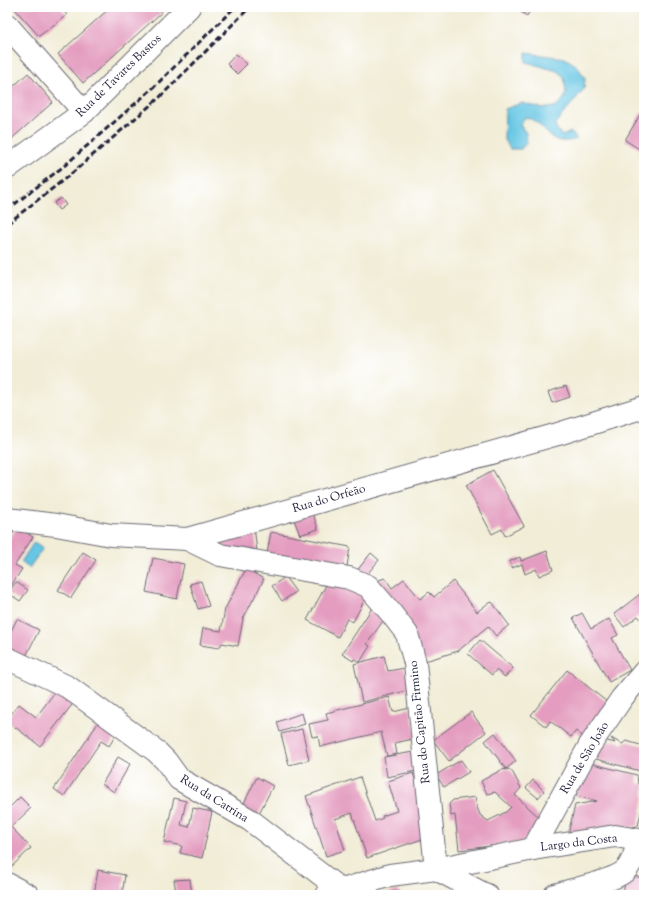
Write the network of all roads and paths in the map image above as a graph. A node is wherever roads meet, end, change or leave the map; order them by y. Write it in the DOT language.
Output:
graph roads {
  1 [pos="186,8"];
  2 [pos="7,26"];
  3 [pos="84,112"];
  4 [pos="7,168"];
  5 [pos="644,407"];
  6 [pos="7,519"];
  7 [pos="187,539"];
  8 [pos="7,658"];
  9 [pos="644,672"];
  10 [pos="642,839"];
  11 [pos="533,848"];
  12 [pos="436,869"];
  13 [pos="7,884"];
  14 [pos="334,893"];
  15 [pos="28,895"];
  16 [pos="487,895"];
  17 [pos="555,895"];
  1 -- 3 [label="street, Rua de Tavares Bastos"];
  2 -- 3 [label="street"];
  3 -- 4 [label="street, Rua de Tavares Bastos"];
  5 -- 7 [label="street, Rua do Orfeão"];
  6 -- 7 [label="street, Rua do Orfeão"];
  7 -- 12 [label="street, Rua do Capitão Firmino"];
  8 -- 14 [label="street, Rua da Catrina"];
  9 -- 11 [label="street, Rua de São João"];
  10 -- 11 [label="street, Largo da Costa"];
  10 -- 17 [label="street, Largo da Costa"];
  11 -- 12 [label="street, Largo da Costa"];
  12 -- 14 [label="street, Largo da Costa"];
  12 -- 16 [label="street"];
  13 -- 15 [label="street"];
}
